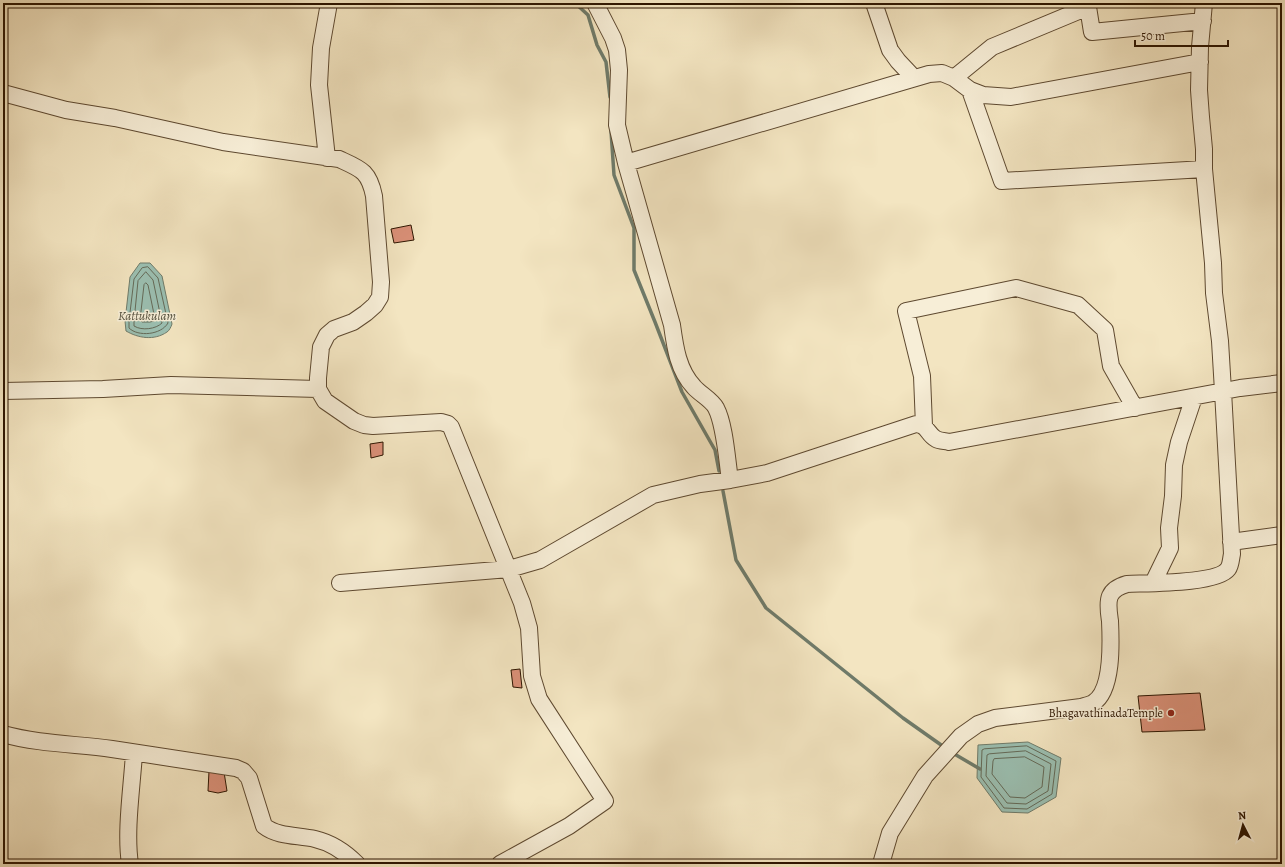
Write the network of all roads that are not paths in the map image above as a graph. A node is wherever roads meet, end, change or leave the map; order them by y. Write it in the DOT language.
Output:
graph roads {
  1 [pos="329,3"];
  2 [pos="595,3"];
  3 [pos="874,3"];
  4 [pos="1204,3"];
  5 [pos="1203,21"];
  6 [pos="1200,62"];
  7 [pos="914,78"];
  8 [pos="954,78"];
  9 [pos="970,90"];
  10 [pos="3,93"];
  11 [pos="327,158"];
  12 [pos="626,163"];
  13 [pos="1204,169"];
  14 [pos="1282,383"];
  15 [pos="318,389"];
  16 [pos="1223,391"];
  17 [pos="3,392"];
  18 [pos="1194,397"];
  19 [pos="1135,408"];
  20 [pos="924,426"];
  21 [pos="730,480"];
  22 [pos="1282,535"];
  23 [pos="1231,542"];
  24 [pos="509,569"];
  25 [pos="1155,579"];
  26 [pos="340,583"];
  27 [pos="3,734"];
  28 [pos="134,753"];
  29 [pos="130,864"];
  30 [pos="357,864"];
  31 [pos="500,864"];
  32 [pos="881,864"];
  1 -- 11 [label="street"];
  2 -- 12 [label="street"];
  3 -- 7 [label="street"];
  4 -- 5 [label="street"];
  5 -- 6 [label="street"];
  5 -- 8 [label="street"];
  6 -- 9 [label="street"];
  6 -- 13 [label="street"];
  7 -- 8 [label="street"];
  7 -- 12 [label="street"];
  8 -- 9 [label="street"];
  9 -- 13 [label="street"];
  10 -- 11 [label="street"];
  11 -- 15 [label="street"];
  12 -- 21 [label="street"];
  13 -- 16 [label="street"];
  14 -- 16 [label="street"];
  15 -- 17 [label="street"];
  15 -- 24 [label="street"];
  16 -- 18 [label="street"];
  16 -- 23 [label="street"];
  18 -- 19 [label="street"];
  18 -- 25 [label="street"];
  19 -- 20 [label="street"];
  19 -- 20 [label="street"];
  20 -- 21 [label="street"];
  21 -- 24 [label="street"];
  22 -- 23 [label="street"];
  23 -- 25 [label="street"];
  24 -- 26 [label="street"];
  24 -- 31 [label="street"];
  25 -- 32 [label="street"];
  27 -- 28 [label="street"];
  28 -- 29 [label="street"];
  28 -- 30 [label="street"];
}
